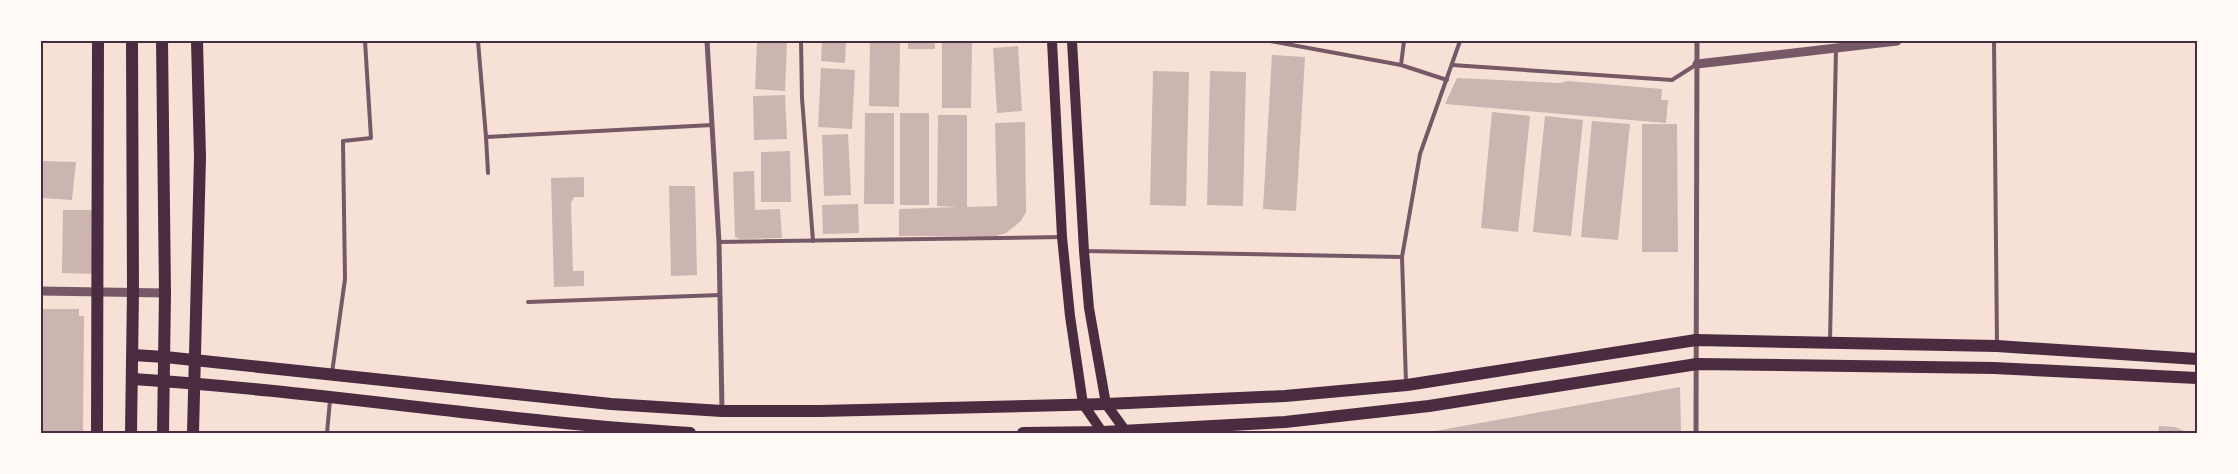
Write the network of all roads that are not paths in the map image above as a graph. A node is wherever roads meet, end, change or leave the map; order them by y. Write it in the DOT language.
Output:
graph roads {
  1 [pos="98,41"];
  2 [pos="132,41"];
  3 [pos="162,41"];
  4 [pos="197,41"];
  5 [pos="365,41"];
  6 [pos="478,41"];
  7 [pos="707,41"];
  8 [pos="801,41"];
  9 [pos="1052,41"];
  10 [pos="1072,41"];
  11 [pos="1270,41"];
  12 [pos="1404,41"];
  13 [pos="1460,41"];
  14 [pos="1697,41"];
  15 [pos="1896,41"];
  16 [pos="1994,41"];
  17 [pos="1836,50"];
  18 [pos="1697,64"];
  19 [pos="1401,65"];
  20 [pos="1452,65"];
  21 [pos="1447,80"];
  22 [pos="712,125"];
  23 [pos="486,137"];
  24 [pos="488,173"];
  25 [pos="1062,237"];
  26 [pos="813,241"];
  27 [pos="719,242"];
  28 [pos="1084,251"];
  29 [pos="1402,258"];
  30 [pos="41,290"];
  31 [pos="97,291"];
  32 [pos="134,292"];
  33 [pos="165,293"];
  34 [pos="720,295"];
  35 [pos="528,302"];
  36 [pos="1696,340"];
  37 [pos="1830,343"];
  38 [pos="1997,346"];
  39 [pos="133,355"];
  40 [pos="165,356"];
  41 [pos="2197,359"];
  42 [pos="195,360"];
  43 [pos="1697,364"];
  44 [pos="332,375"];
  45 [pos="2197,378"];
  46 [pos="133,379"];
  47 [pos="164,381"];
  48 [pos="195,384"];
  49 [pos="1406,385"];
  50 [pos="330,398"];
  51 [pos="1083,404"];
  52 [pos="1106,404"];
  53 [pos="722,411"];
  54 [pos="608,430"];
  55 [pos="1127,432"];
  56 [pos="97,433"];
  57 [pos="131,433"];
  58 [pos="163,433"];
  59 [pos="193,433"];
  60 [pos="327,433"];
  61 [pos="690,433"];
  62 [pos="1023,433"];
  63 [pos="1103,433"];
  64 [pos="1696,433"];
  1 -- 31 [label="main road"];
  2 -- 32 [label="main road"];
  3 -- 33 [label="main road"];
  4 -- 42 [label="main road"];
  5 -- 44 [label="lane"];
  6 -- 23 [label="lane"];
  7 -- 22 [label="street"];
  8 -- 26 [label="lane"];
  9 -- 25 [label="main road"];
  10 -- 28 [label="main road"];
  11 -- 19 [label="lane"];
  12 -- 19 [label="lane"];
  13 -- 20 [label="lane"];
  14 -- 18 [label="street"];
  15 -- 17 [label="street"];
  16 -- 38 [label="lane"];
  17 -- 18 [label="street"];
  17 -- 37 [label="lane"];
  18 -- 20 [label="lane"];
  18 -- 36 [label="street"];
  19 -- 21 [label="lane"];
  20 -- 21 [label="lane"];
  21 -- 29 [label="lane"];
  22 -- 23 [label="lane"];
  22 -- 27 [label="street"];
  23 -- 24 [label="lane"];
  25 -- 26 [label="lane"];
  25 -- 51 [label="main road"];
  26 -- 27 [label="lane"];
  27 -- 34 [label="street"];
  28 -- 29 [label="lane"];
  28 -- 52 [label="main road"];
  29 -- 49 [label="lane"];
  30 -- 31 [label="street"];
  31 -- 32 [label="street"];
  31 -- 56 [label="main road"];
  32 -- 33 [label="street"];
  32 -- 39 [label="main road"];
  33 -- 40 [label="main road"];
  34 -- 35 [label="lane"];
  34 -- 53 [label="street"];
  36 -- 37 [label="main road"];
  36 -- 43 [label="street"];
  36 -- 49 [label="main road"];
  37 -- 38 [label="main road"];
  38 -- 41 [label="main road"];
  39 -- 40 [label="main road"];
  39 -- 46 [label="main road"];
  40 -- 42 [label="main road"];
  40 -- 47 [label="main road"];
  42 -- 44 [label="main road"];
  42 -- 48 [label="main road"];
  43 -- 45 [label="main road"];
  43 -- 55 [label="main road"];
  43 -- 64 [label="street"];
  44 -- 53 [label="main road"];
  46 -- 47 [label="main road"];
  46 -- 57 [label="main road"];
  47 -- 48 [label="main road"];
  47 -- 58 [label="main road"];
  48 -- 50 [label="main road"];
  48 -- 59 [label="main road"];
  49 -- 52 [label="main road"];
  50 -- 54 [label="main road"];
  50 -- 60 [label="lane"];
  51 -- 52 [label="main road"];
  51 -- 53 [label="main road"];
  51 -- 63 [label="main road"];
  52 -- 55 [label="main road"];
  54 -- 61 [label="main road"];
  55 -- 63 [label="main road"];
  62 -- 63 [label="main road"];
}
